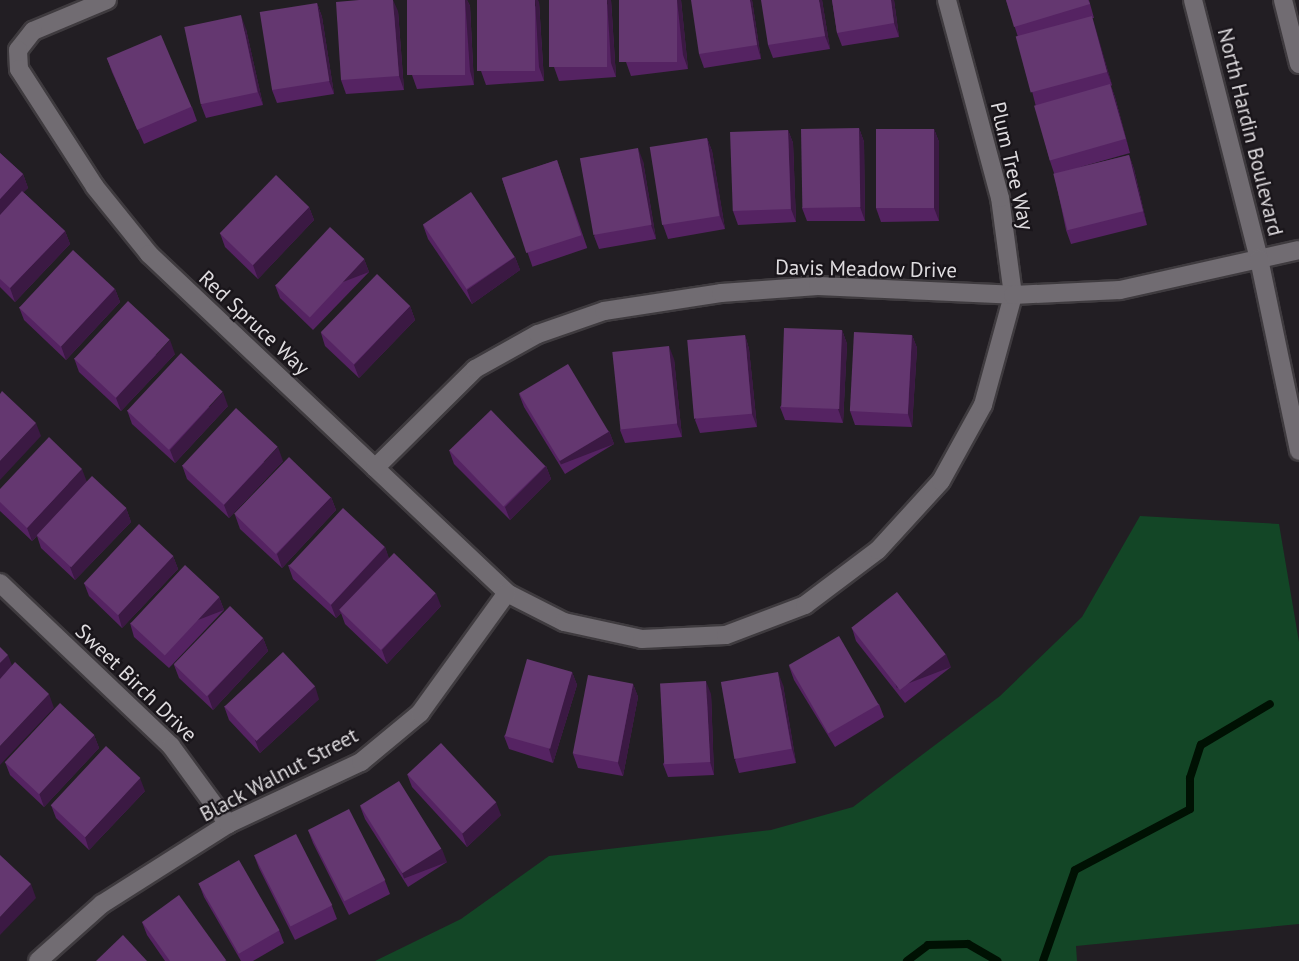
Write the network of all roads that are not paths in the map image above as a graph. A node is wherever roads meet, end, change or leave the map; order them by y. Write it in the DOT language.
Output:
graph roads {
  1 [pos="107,0"];
  2 [pos="947,0"];
  3 [pos="1193,0"];
  4 [pos="1284,0"];
  5 [pos="1299,64"];
  6 [pos="1299,250"];
  7 [pos="1259,259"];
  8 [pos="1013,296"];
  9 [pos="1299,451"];
  10 [pos="375,468"];
  11 [pos="0,584"];
  12 [pos="507,593"];
  13 [pos="228,824"];
  14 [pos="38,961"];
  1 -- 10 [label="street, Red Spruce Way"];
  2 -- 8 [label="street, Plum Tree Way"];
  3 -- 7 [label="street, North Hardin Boulevard"];
  4 -- 5 [label="street"];
  6 -- 7 [label="street, Davis Meadow Drive"];
  7 -- 8 [label="street, Davis Meadow Drive"];
  7 -- 9 [label="street, North Hardin Boulevard"];
  8 -- 10 [label="street, Davis Meadow Drive"];
  8 -- 12 [label="street, Plum Tree Way"];
  10 -- 12 [label="street, Red Spruce Way"];
  11 -- 13 [label="street, Sweet Birch Drive"];
  12 -- 13 [label="street, Black Walnut Street"];
  13 -- 14 [label="street, Black Walnut Street"];
}
